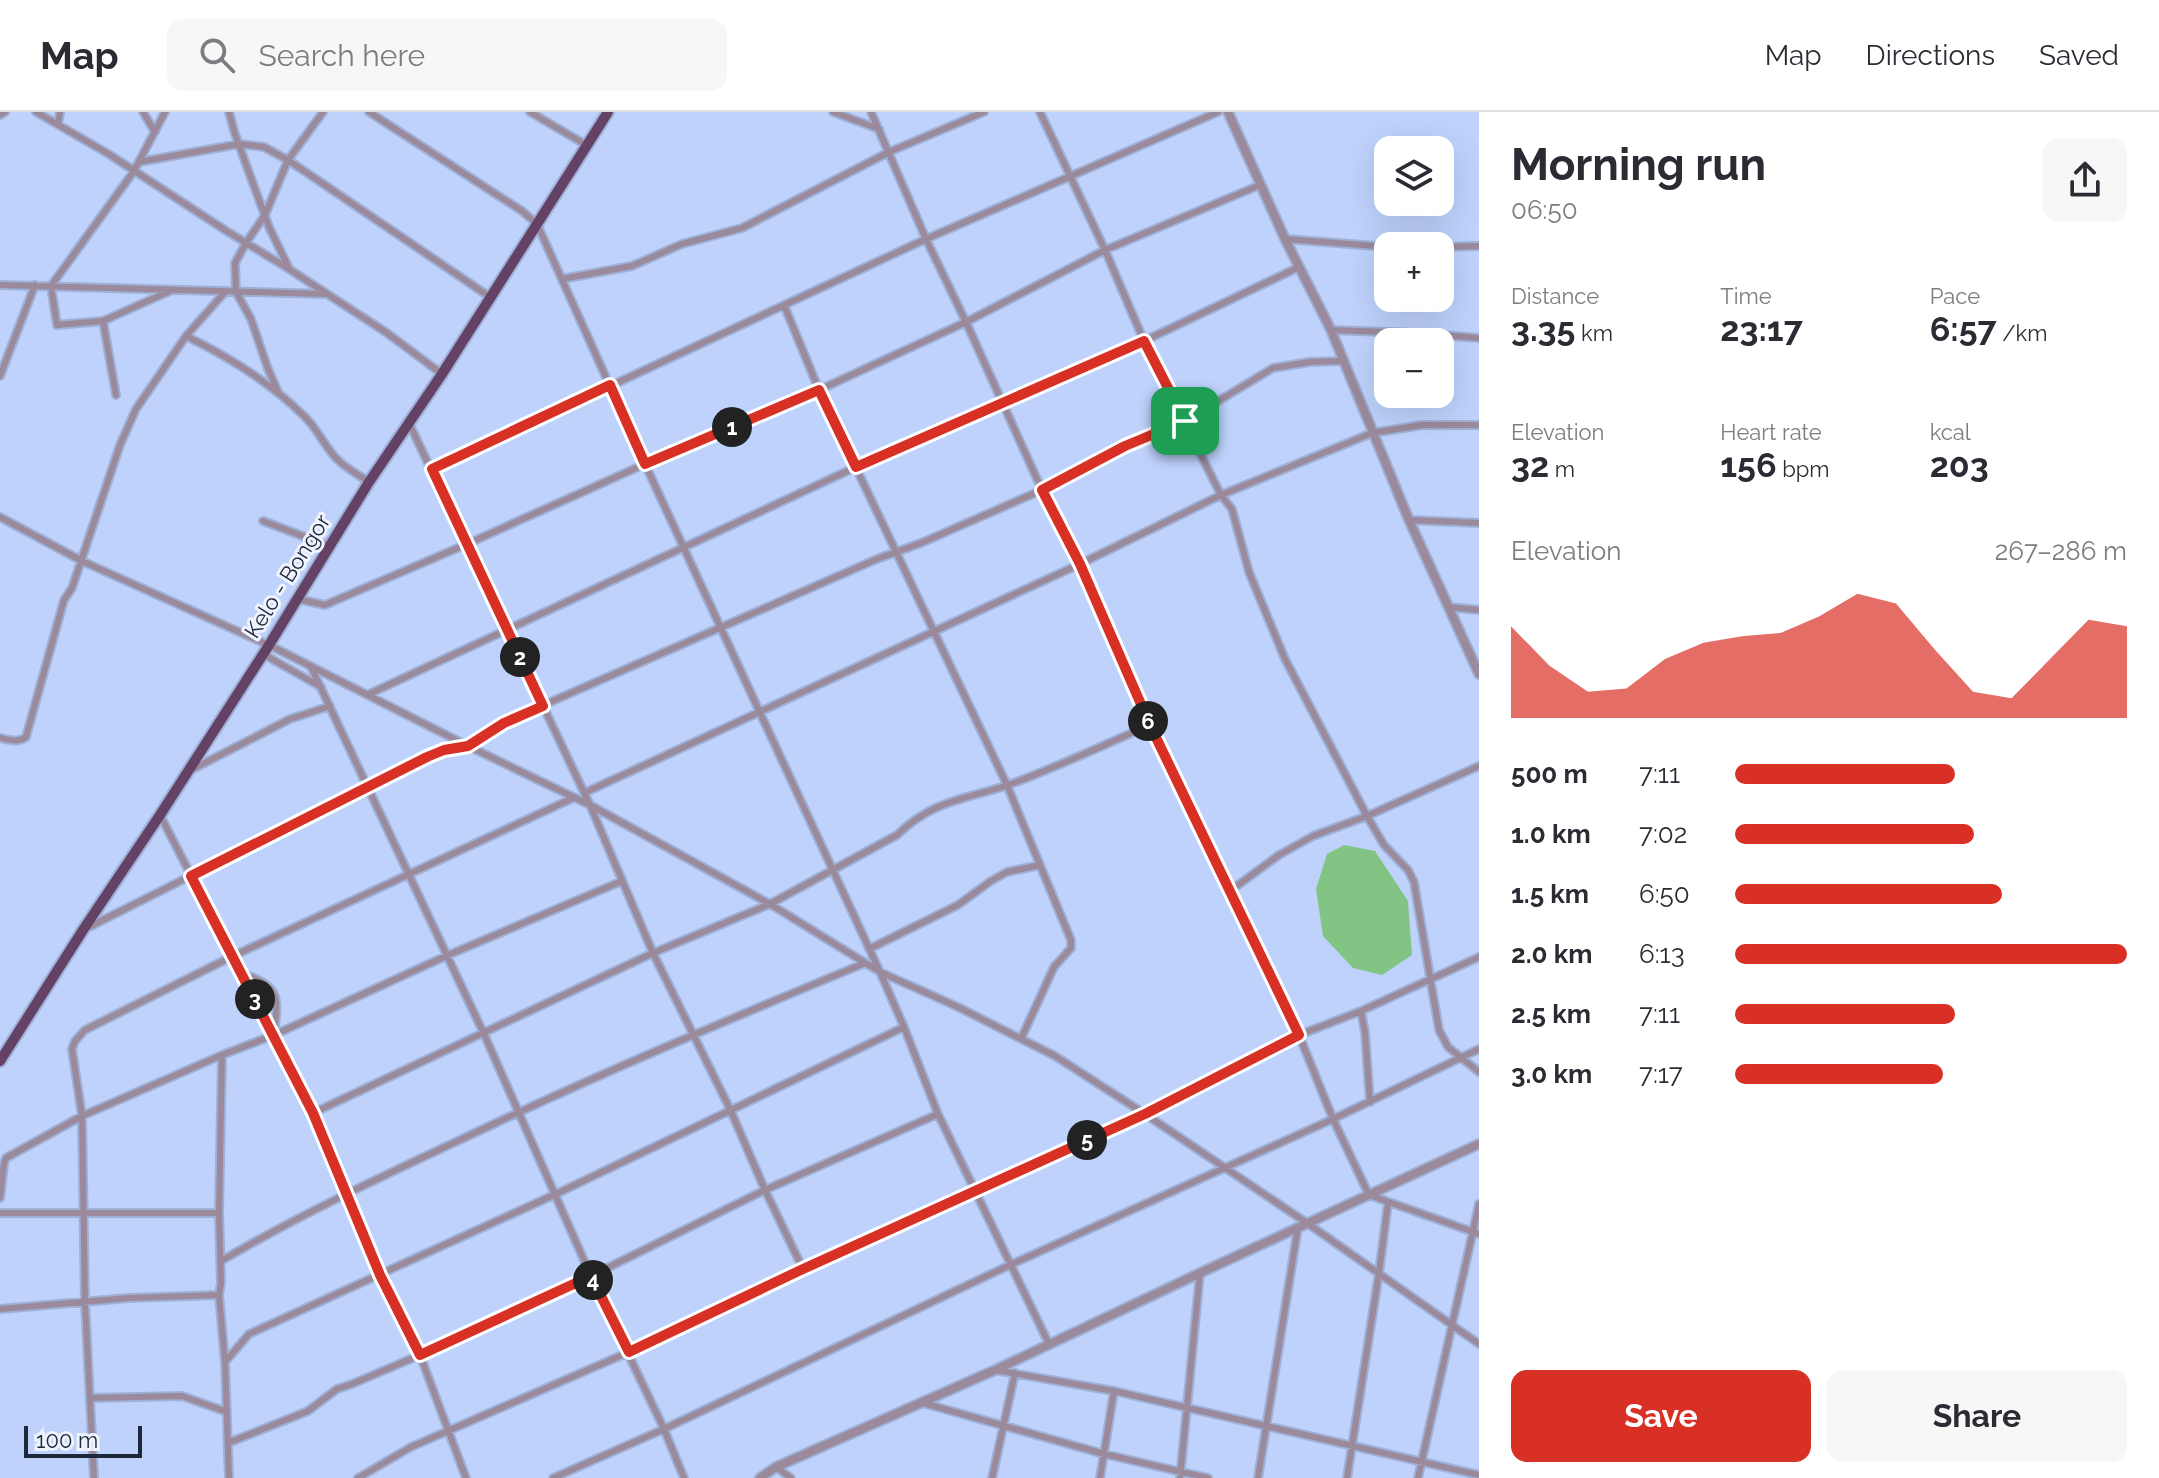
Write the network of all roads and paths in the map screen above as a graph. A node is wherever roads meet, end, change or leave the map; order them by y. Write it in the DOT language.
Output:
graph roads {
  1 [pos="36,112"];
  2 [pos="60,112"];
  3 [pos="143,112"];
  4 [pos="165,112"];
  5 [pos="229,112"];
  6 [pos="323,112"];
  7 [pos="369,112"];
  8 [pos="530,112"];
  9 [pos="608,112"];
  10 [pos="833,112"];
  11 [pos="871,112"];
  12 [pos="984,112"];
  13 [pos="1040,112"];
  14 [pos="1218,112"];
  15 [pos="1228,112"];
  16 [pos="58,124"];
  17 [pos="879,129"];
  18 [pos="155,132"];
  19 [pos="239,144"];
  20 [pos="588,146"];
  21 [pos="889,152"];
  22 [pos="288,160"];
  23 [pos="139,162"];
  24 [pos="134,171"];
  25 [pos="1071,176"];
  26 [pos="1260,185"];
  27 [pos="265,215"];
  28 [pos="537,224"];
  29 [pos="926,239"];
  30 [pos="1285,239"];
  31 [pos="246,243"];
  32 [pos="1374,246"];
  33 [pos="1479,246"];
  34 [pos="1454,247"];
  35 [pos="1105,250"];
  36 [pos="1299,267"];
  37 [pos="289,269"];
  38 [pos="562,279"];
  39 [pos="0,285"];
  40 [pos="35,285"];
  41 [pos="51,286"];
  42 [pos="170,291"];
  43 [pos="225,292"];
  44 [pos="236,292"];
  45 [pos="325,294"];
  46 [pos="490,297"];
  47 [pos="784,305"];
  48 [pos="103,321"];
  49 [pos="966,322"];
  50 [pos="1331,330"];
  51 [pos="186,336"];
  52 [pos="1479,338"];
  53 [pos="1144,341"];
  54 [pos="1343,361"];
  55 [pos="442,374"];
  56 [pos="0,376"];
  57 [pos="610,385"];
  58 [pos="819,390"];
  59 [pos="279,394"];
  60 [pos="116,395"];
  61 [pos="1003,404"];
  62 [pos="408,421"];
  63 [pos="1185,421"];
  64 [pos="1479,425"];
  65 [pos="1372,433"];
  66 [pos="645,464"];
  67 [pos="856,467"];
  68 [pos="432,469"];
  69 [pos="369,482"];
  70 [pos="1042,490"];
  71 [pos="1221,495"];
  72 [pos="0,517"];
  73 [pos="1409,520"];
  74 [pos="263,521"];
  75 [pos="1479,523"];
  76 [pos="467,544"];
  77 [pos="329,546"];
  78 [pos="684,547"];
  79 [pos="896,552"];
  80 [pos="82,561"];
  81 [pos="1080,564"];
  82 [pos="297,599"];
  83 [pos="1448,607"];
  84 [pos="1479,610"];
  85 [pos="722,629"];
  86 [pos="508,630"];
  87 [pos="932,632"];
  88 [pos="266,649"];
  89 [pos="311,666"];
  90 [pos="1479,674"];
  91 [pos="321,687"];
  92 [pos="367,695"];
  93 [pos="330,706"];
  94 [pos="543,706"];
  95 [pos="759,711"];
  96 [pos="1150,725"];
  97 [pos="0,738"];
  98 [pos="468,746"];
  99 [pos="1479,766"];
  100 [pos="188,771"];
  101 [pos="1007,785"];
  102 [pos="368,788"];
  103 [pos="584,793"];
  104 [pos="573,798"];
  105 [pos="590,805"];
  106 [pos="160,815"];
  107 [pos="1367,816"];
  108 [pos="1040,865"];
  109 [pos="832,871"];
  110 [pos="409,875"];
  111 [pos="191,876"];
  112 [pos="622,881"];
  113 [pos="1230,891"];
  114 [pos="770,904"];
  115 [pos="83,930"];
  116 [pos="869,949"];
  117 [pos="653,953"];
  118 [pos="233,956"];
  119 [pos="446,956"];
  120 [pos="1479,957"];
  121 [pos="865,963"];
  122 [pos="880,972"];
  123 [pos="241,973"];
  124 [pos="1431,979"];
  125 [pos="1361,1011"];
  126 [pos="904,1027"];
  127 [pos="484,1034"];
  128 [pos="692,1034"];
  129 [pos="274,1035"];
  130 [pos="1299,1035"];
  131 [pos="1021,1039"];
  132 [pos="1479,1049"];
  133 [pos="222,1055"];
  134 [pos="1461,1058"];
  135 [pos="0,1061"];
  136 [pos="1479,1072"];
  137 [pos="1370,1102"];
  138 [pos="730,1109"];
  139 [pos="519,1111"];
  140 [pos="313,1113"];
  141 [pos="938,1114"];
  142 [pos="1145,1114"];
  143 [pos="82,1116"];
  144 [pos="1333,1119"];
  145 [pos="1479,1144"];
  146 [pos="1224,1168"];
  147 [pos="765,1190"];
  148 [pos="976,1190"];
  149 [pos="345,1193"];
  150 [pos="556,1194"];
  151 [pos="1369,1195"];
  152 [pos="0,1198"];
  153 [pos="1388,1203"];
  154 [pos="1479,1204"];
  155 [pos="0,1213"];
  156 [pos="219,1213"];
  157 [pos="82,1214"];
  158 [pos="1303,1225"];
  159 [pos="1476,1232"];
  160 [pos="221,1261"];
  161 [pos="1012,1264"];
  162 [pos="803,1269"];
  163 [pos="1200,1273"];
  164 [pos="1379,1273"];
  165 [pos="380,1275"];
  166 [pos="591,1276"];
  167 [pos="219,1295"];
  168 [pos="85,1303"];
  169 [pos="0,1309"];
  170 [pos="1453,1324"];
  171 [pos="1049,1344"];
  172 [pos="1479,1344"];
  173 [pos="629,1352"];
  174 [pos="420,1355"];
  175 [pos="225,1362"];
  176 [pos="995,1370"];
  177 [pos="1015,1373"];
  178 [pos="1114,1391"];
  179 [pos="91,1398"];
  180 [pos="923,1403"];
  181 [pos="1187,1408"];
  182 [pos="227,1412"];
  183 [pos="1004,1427"];
  184 [pos="1267,1427"];
  185 [pos="664,1429"];
  186 [pos="449,1430"];
  187 [pos="228,1443"];
  188 [pos="1352,1445"];
  189 [pos="1104,1454"];
  190 [pos="1421,1461"];
  191 [pos="776,1467"];
  192 [pos="1180,1475"];
  193 [pos="1479,1475"];
  194 [pos="94,1478"];
  195 [pos="229,1478"];
  196 [pos="358,1478"];
  197 [pos="466,1478"];
  198 [pos="553,1478"];
  199 [pos="684,1478"];
  200 [pos="760,1478"];
  201 [pos="791,1478"];
  202 [pos="992,1478"];
  203 [pos="1100,1478"];
  204 [pos="1208,1478"];
  205 [pos="1258,1478"];
  206 [pos="1347,1478"];
  207 [pos="1418,1478"];
  1 -- 16 [label="street"];
  2 -- 16 [label="street"];
  3 -- 18 [label="street"];
  4 -- 18 [label="street"];
  5 -- 19 [label="street"];
  6 -- 22 [label="street"];
  7 -- 28 [label="street"];
  8 -- 20 [label="street"];
  9 -- 20 [label="highway, Kelo - Bongor"];
  10 -- 17 [label="street"];
  11 -- 17 [label="street"];
  12 -- 21 [label="street"];
  13 -- 25 [label="street"];
  14 -- 25 [label="street"];
  15 -- 26 [label="street"];
  16 -- 24 [label="street"];
  17 -- 21 [label="street"];
  18 -- 23 [label="street"];
  19 -- 22 [label="street"];
  19 -- 23 [label="street"];
  19 -- 27 [label="street"];
  20 -- 28 [label="highway, Kelo - Bongor"];
  21 -- 29 [label="street"];
  21 -- 38 [label="street"];
  22 -- 27 [label="street"];
  22 -- 46 [label="street"];
  23 -- 24 [label="street"];
  24 -- 31 [label="street"];
  24 -- 41 [label="street"];
  25 -- 29 [label="street"];
  25 -- 35 [label="street"];
  26 -- 30 [label="street"];
  26 -- 35 [label="street"];
  27 -- 31 [label="street"];
  27 -- 37 [label="street"];
  28 -- 38 [label="street"];
  28 -- 46 [label="highway, Kelo - Bongor"];
  29 -- 47 [label="street"];
  29 -- 49 [label="street"];
  30 -- 32 [label="street"];
  30 -- 36 [label="street"];
  31 -- 37 [label="street"];
  31 -- 44 [label="street"];
  33 -- 34 [label="street"];
  35 -- 49 [label="street"];
  35 -- 53 [label="street"];
  36 -- 50 [label="street"];
  36 -- 53 [label="street"];
  37 -- 45 [label="street"];
  38 -- 57 [label="street"];
  39 -- 40 [label="street"];
  40 -- 41 [label="street"];
  40 -- 56 [label="street"];
  41 -- 42 [label="street"];
  41 -- 48 [label="street"];
  42 -- 43 [label="street"];
  42 -- 48 [label="street"];
  43 -- 44 [label="street"];
  43 -- 51 [label="street"];
  44 -- 45 [label="street"];
  44 -- 59 [label="street"];
  45 -- 55 [label="street"];
  46 -- 55 [label="highway, Kelo - Bongor"];
  47 -- 57 [label="street"];
  47 -- 58 [label="street"];
  48 -- 60 [label="street"];
  49 -- 58 [label="street"];
  49 -- 61 [label="street"];
  50 -- 52 [label="street"];
  50 -- 54 [label="street"];
  51 -- 59 [label="street"];
  51 -- 80 [label="street"];
  53 -- 61 [label="street"];
  53 -- 63 [label="street"];
  54 -- 63 [label="street"];
  54 -- 65 [label="street"];
  55 -- 62 [label="highway, Kelo - Bongor"];
  57 -- 66 [label="street"];
  57 -- 68 [label="street"];
  58 -- 66 [label="street"];
  58 -- 67 [label="street"];
  59 -- 69 [label="street"];
  61 -- 67 [label="street"];
  61 -- 70 [label="street"];
  62 -- 68 [label="street"];
  62 -- 69 [label="highway, Kelo - Bongor"];
  63 -- 70 [label="street"];
  63 -- 71 [label="street"];
  64 -- 65 [label="street"];
  65 -- 71 [label="street"];
  65 -- 73 [label="street"];
  66 -- 76 [label="street"];
  66 -- 78 [label="street"];
  67 -- 78 [label="street"];
  67 -- 79 [label="street"];
  68 -- 76 [label="street"];
  69 -- 77 [label="highway, Kelo - Bongor"];
  70 -- 79 [label="street"];
  70 -- 81 [label="street"];
  71 -- 81 [label="street"];
  71 -- 107 [label="street"];
  72 -- 80 [label="street"];
  73 -- 75 [label="street"];
  73 -- 83 [label="street"];
  74 -- 77 [label="street"];
  76 -- 82 [label="street"];
  76 -- 86 [label="street"];
  77 -- 82 [label="highway, Kelo - Bongor"];
  78 -- 85 [label="street"];
  78 -- 86 [label="street"];
  79 -- 85 [label="street"];
  79 -- 87 [label="street"];
  80 -- 88 [label="street"];
  80 -- 97 [label="street"];
  81 -- 87 [label="street"];
  81 -- 96 [label="street"];
  82 -- 88 [label="highway, Kelo - Bongor"];
  83 -- 84 [label="street"];
  83 -- 90 [label="street"];
  85 -- 94 [label="street"];
  85 -- 95 [label="street"];
  86 -- 92 [label="street"];
  86 -- 94 [label="street"];
  87 -- 95 [label="street"];
  87 -- 101 [label="street"];
  88 -- 89 [label="street"];
  88 -- 91 [label="street"];
  88 -- 100 [label="highway, Kelo - Bongor"];
  89 -- 91 [label="street"];
  89 -- 92 [label="street"];
  91 -- 93 [label="street"];
  92 -- 98 [label="street"];
  93 -- 100 [label="street"];
  93 -- 102 [label="street"];
  94 -- 98 [label="street"];
  94 -- 103 [label="street"];
  95 -- 103 [label="street"];
  95 -- 109 [label="street"];
  96 -- 101 [label="street"];
  96 -- 113 [label="street"];
  98 -- 102 [label="street"];
  98 -- 104 [label="street"];
  99 -- 107 [label="street"];
  100 -- 106 [label="highway, Kelo - Bongor"];
  101 -- 108 [label="street"];
  101 -- 109 [label="street"];
  102 -- 110 [label="street"];
  102 -- 111 [label="street"];
  103 -- 105 [label="street"];
  104 -- 105 [label="street"];
  104 -- 110 [label="street"];
  105 -- 112 [label="street"];
  105 -- 114 [label="street"];
  106 -- 111 [label="street"];
  106 -- 115 [label="highway, Kelo - Bongor"];
  107 -- 113 [label="street"];
  107 -- 124 [label="street"];
  108 -- 116 [label="street"];
  108 -- 131 [label="street"];
  109 -- 114 [label="street"];
  109 -- 116 [label="street"];
  110 -- 118 [label="street"];
  110 -- 119 [label="street"];
  111 -- 115 [label="street"];
  111 -- 118 [label="street"];
  112 -- 117 [label="street"];
  112 -- 119 [label="street"];
  113 -- 130 [label="street"];
  114 -- 117 [label="street"];
  114 -- 121 [label="street"];
  115 -- 135 [label="highway, Kelo - Bongor"];
  116 -- 122 [label="street"];
  117 -- 127 [label="street"];
  117 -- 128 [label="street"];
  118 -- 123 [label="street"];
  118 -- 143 [label="street"];
  119 -- 127 [label="street"];
  119 -- 129 [label="street"];
  120 -- 124 [label="street"];
  121 -- 122 [label="street"];
  121 -- 128 [label="street"];
  122 -- 126 [label="street"];
  122 -- 131 [label="street"];
  123 -- 129 [label="street"];
  123 -- 129 [label="street"];
  124 -- 125 [label="street"];
  124 -- 134 [label="street"];
  125 -- 130 [label="street"];
  125 -- 137 [label="street"];
  126 -- 138 [label="street"];
  126 -- 141 [label="street"];
  127 -- 139 [label="street"];
  127 -- 140 [label="street"];
  128 -- 138 [label="street"];
  128 -- 139 [label="street"];
  129 -- 133 [label="street"];
  129 -- 140 [label="street"];
  130 -- 142 [label="street"];
  130 -- 144 [label="street"];
  131 -- 142 [label="street"];
  132 -- 134 [label="street"];
  133 -- 143 [label="street"];
  133 -- 156 [label="street"];
  134 -- 136 [label="street"];
  134 -- 137 [label="street"];
  137 -- 144 [label="street"];
  138 -- 147 [label="street"];
  138 -- 150 [label="street"];
  139 -- 149 [label="street"];
  139 -- 150 [label="street"];
  140 -- 149 [label="street"];
  141 -- 147 [label="street"];
  141 -- 148 [label="street"];
  142 -- 146 [label="street"];
  142 -- 148 [label="street"];
  143 -- 152 [label="street"];
  143 -- 157 [label="street"];
  144 -- 146 [label="street"];
  144 -- 151 [label="street"];
  145 -- 151 [label="street"];
  146 -- 158 [label="street"];
  146 -- 161 [label="street"];
  147 -- 162 [label="street"];
  147 -- 166 [label="street"];
  148 -- 161 [label="street"];
  148 -- 162 [label="street"];
  149 -- 160 [label="street"];
  149 -- 165 [label="street"];
  150 -- 165 [label="street"];
  150 -- 166 [label="street"];
  151 -- 153 [label="street"];
  151 -- 158 [label="street"];
  153 -- 159 [label="street"];
  153 -- 164 [label="street"];
  154 -- 159 [label="street"];
  155 -- 157 [label="street"];
  156 -- 157 [label="street"];
  156 -- 160 [label="street"];
  157 -- 168 [label="street"];
  158 -- 163 [label="street"];
  158 -- 164 [label="street"];
  158 -- 184 [label="street"];
  159 -- 170 [label="street"];
  160 -- 167 [label="street"];
  161 -- 171 [label="street"];
  161 -- 185 [label="street"];
  162 -- 173 [label="street"];
  163 -- 171 [label="street"];
  163 -- 181 [label="street"];
  164 -- 170 [label="street"];
  164 -- 188 [label="street"];
  165 -- 174 [label="street"];
  165 -- 175 [label="street"];
  166 -- 173 [label="street"];
  166 -- 174 [label="street"];
  167 -- 168 [label="street"];
  167 -- 175 [label="street"];
  168 -- 169 [label="street"];
  168 -- 179 [label="street"];
  170 -- 172 [label="street"];
  170 -- 190 [label="street"];
  171 -- 176 [label="street"];
  173 -- 185 [label="street"];
  173 -- 186 [label="street"];
  174 -- 186 [label="street"];
  174 -- 187 [label="street"];
  175 -- 182 [label="street"];
  176 -- 177 [label="street"];
  176 -- 180 [label="street"];
  177 -- 178 [label="street"];
  177 -- 183 [label="street"];
  178 -- 181 [label="street"];
  178 -- 189 [label="street"];
  179 -- 182 [label="street"];
  179 -- 194 [label="street"];
  180 -- 183 [label="street"];
  180 -- 191 [label="street"];
  181 -- 184 [label="street"];
  181 -- 192 [label="street"];
  182 -- 187 [label="street"];
  183 -- 189 [label="street"];
  183 -- 202 [label="street"];
  184 -- 188 [label="street"];
  184 -- 205 [label="street"];
  185 -- 198 [label="street"];
  185 -- 199 [label="street"];
  186 -- 196 [label="street"];
  186 -- 197 [label="street"];
  187 -- 195 [label="street"];
  188 -- 190 [label="street"];
  188 -- 206 [label="street"];
  189 -- 192 [label="street"];
  189 -- 203 [label="street"];
  190 -- 193 [label="street"];
  190 -- 207 [label="street"];
  191 -- 200 [label="street"];
  191 -- 201 [label="street"];
  192 -- 204 [label="street"];
}
